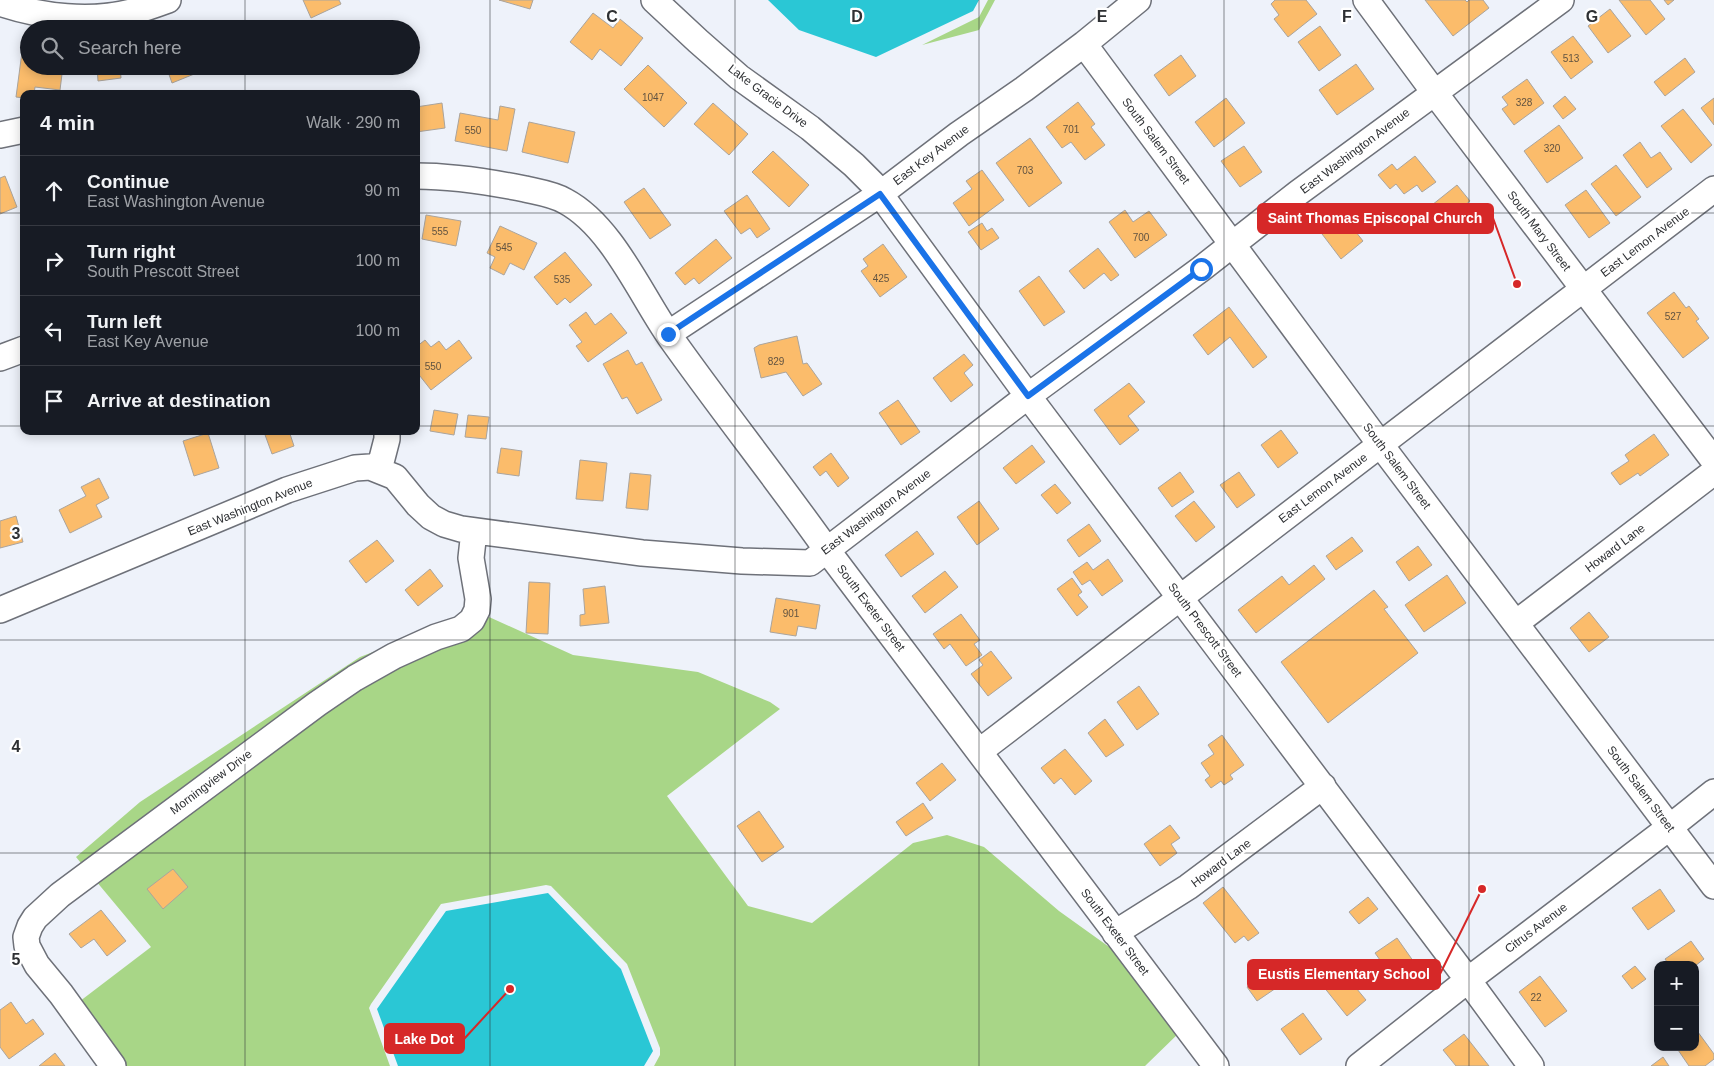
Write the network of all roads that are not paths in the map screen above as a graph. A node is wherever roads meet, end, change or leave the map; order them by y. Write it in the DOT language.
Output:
graph roads {
  1 [pos="168,0"];
  2 [pos="654,0"];
  3 [pos="1138,0"];
  4 [pos="1366,0"];
  5 [pos="1561,0"];
  6 [pos="0,3"];
  7 [pos="1084,44"];
  8 [pos="1434,92"];
  9 [pos="20,131"];
  10 [pos="0,135"];
  11 [pos="420,176"];
  12 [pos="1714,189"];
  13 [pos="880,194"];
  14 [pos="1232,245"];
  15 [pos="1583,289"];
  16 [pos="668,334"];
  17 [pos="20,350"];
  18 [pos="0,358"];
  19 [pos="1028,396"];
  20 [pos="387,435"];
  21 [pos="1380,444"];
  22 [pos="1714,461"];
  23 [pos="379,470"];
  24 [pos="1714,472"];
  25 [pos="474,531"];
  26 [pos="827,550"];
  27 [pos="1180,596"];
  28 [pos="0,610"];
  29 [pos="1516,623"];
  30 [pos="980,751"];
  31 [pos="1323,786"];
  32 [pos="1714,792"];
  33 [pos="1670,827"];
  34 [pos="1714,886"];
  35 [pos="1115,933"];
  36 [pos="1468,980"];
  37 [pos="113,1066"];
  38 [pos="1216,1066"];
  39 [pos="1359,1066"];
  40 [pos="1531,1066"];
  1 -- 6 [label="street"];
  2 -- 13 [label="street, Lake Gracie Drive"];
  3 -- 7 [label="street, East Key Avenue"];
  4 -- 8 [label="street, South Mary Street"];
  5 -- 8 [label="street, East Washington Avenue"];
  7 -- 13 [label="street, East Key Avenue"];
  7 -- 14 [label="street, South Salem Street"];
  8 -- 14 [label="street, East Washington Avenue"];
  8 -- 15 [label="street, South Mary Street"];
  9 -- 10 [label="street"];
  11 -- 16 [label="street, South Exeter Street"];
  12 -- 15 [label="street, East Lemon Avenue"];
  13 -- 16 [label="street, East Key Avenue"];
  13 -- 19 [label="street, South Prescott Street"];
  14 -- 19 [label="street, East Washington Avenue"];
  14 -- 21 [label="street, South Salem Street"];
  15 -- 21 [label="street, East Lemon Avenue"];
  15 -- 22 [label="street, South Mary Street"];
  16 -- 26 [label="street, South Exeter Street"];
  17 -- 18 [label="street"];
  19 -- 26 [label="street, East Washington Avenue"];
  19 -- 27 [label="street, South Prescott Street"];
  20 -- 23 [label="street"];
  21 -- 27 [label="street, East Lemon Avenue"];
  21 -- 29 [label="street, South Salem Street"];
  23 -- 25 [label="street, East Washington Avenue"];
  23 -- 28 [label="street, East Washington Avenue"];
  24 -- 29 [label="street, Howard Lane"];
  25 -- 26 [label="street, East Washington Avenue"];
  25 -- 37 [label="street, Morningview Drive"];
  26 -- 30 [label="street, South Exeter Street"];
  27 -- 30 [label="street, East Lemon Avenue"];
  27 -- 31 [label="street, South Prescott Street"];
  29 -- 33 [label="street, South Salem Street"];
  30 -- 35 [label="street, South Exeter Street"];
  31 -- 35 [label="street, Howard Lane"];
  31 -- 36 [label="street, South Prescott Street"];
  32 -- 33 [label="street, Citrus Avenue"];
  33 -- 34 [label="street, South Salem Street"];
  33 -- 36 [label="street, Citrus Avenue"];
  35 -- 38 [label="street, South Exeter Street"];
  36 -- 39 [label="street, Citrus Avenue"];
  36 -- 40 [label="street, South Prescott Street"];
}
